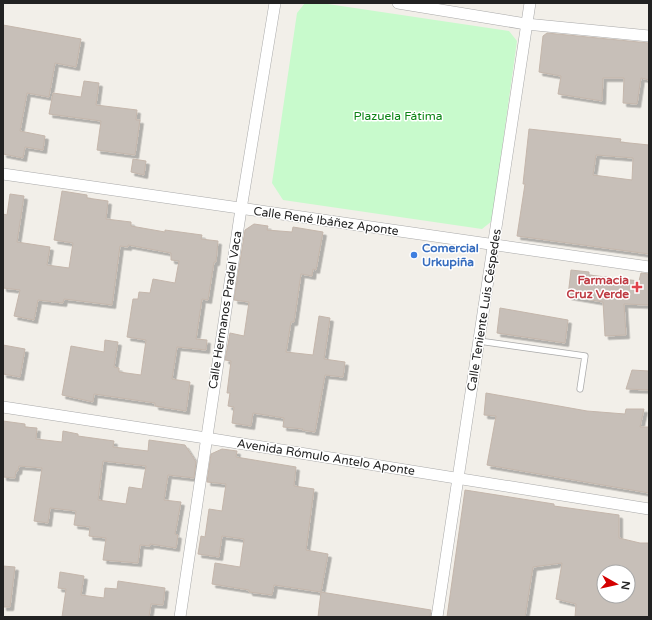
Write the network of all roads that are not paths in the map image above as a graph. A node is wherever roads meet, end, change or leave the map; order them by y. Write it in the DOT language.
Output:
graph roads {
  1 [pos="275,3"];
  2 [pos="398,3"];
  3 [pos="530,3"];
  4 [pos="526,24"];
  5 [pos="649,36"];
  6 [pos="3,174"];
  7 [pos="241,209"];
  8 [pos="494,244"];
  9 [pos="649,267"];
  10 [pos="479,341"];
  11 [pos="580,389"];
  12 [pos="3,407"];
  13 [pos="206,438"];
  14 [pos="458,478"];
  15 [pos="649,509"];
  16 [pos="180,617"];
  17 [pos="437,617"];
  1 -- 7 [label="street, Calle Hermanos Pradel Vaca"];
  2 -- 4 [label="street"];
  3 -- 4 [label="street, Calle Teniente Luis Céspedes"];
  4 -- 5 [label="street"];
  4 -- 8 [label="street, Calle Teniente Luis Céspedes"];
  6 -- 7 [label="street, Calle René Ibáñez Aponte"];
  7 -- 8 [label="street, Calle René Ibáñez Aponte"];
  7 -- 13 [label="street, Calle Hermanos Pradel Vaca"];
  8 -- 9 [label="street, Calle René Ibáñez Aponte"];
  8 -- 10 [label="street, Calle Teniente Luis Céspedes"];
  10 -- 11 [label="lane"];
  10 -- 14 [label="street, Calle Teniente Luis Céspedes"];
  12 -- 13 [label="street, Avenida Rómulo Antelo Aponte"];
  13 -- 14 [label="street, Avenida Rómulo Antelo Aponte"];
  13 -- 16 [label="street, Calle Hermanos Pradel Vaca"];
  14 -- 15 [label="street, Avenida Rómulo Antelo Aponte"];
  14 -- 17 [label="street, Calle Teniente Luis Céspedes"];
}
